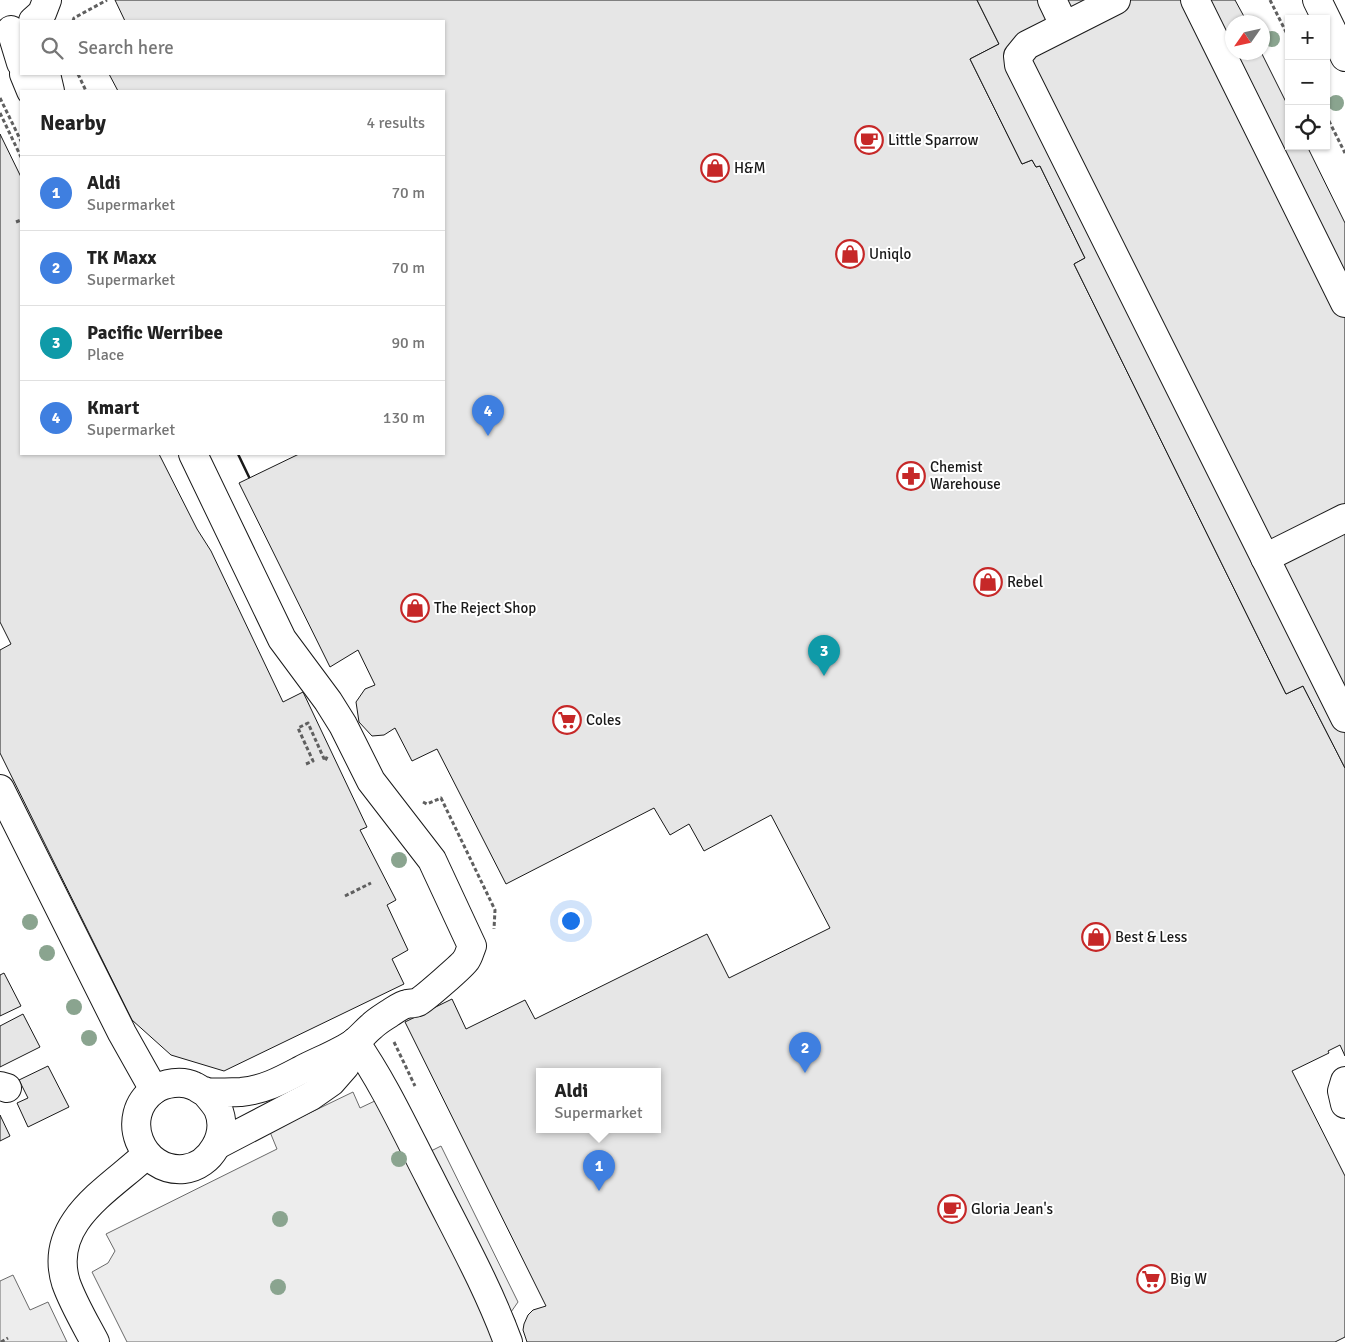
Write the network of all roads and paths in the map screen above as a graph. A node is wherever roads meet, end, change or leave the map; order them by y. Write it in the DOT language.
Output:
graph roads {
  1 [pos="107,0"];
  2 [pos="1052,0"];
  3 [pos="1116,0"];
  4 [pos="1196,0"];
  5 [pos="1270,0"];
  6 [pos="1317,0"];
  7 [pos="73,20"];
  8 [pos="1064,25"];
  9 [pos="1285,30"];
  10 [pos="1345,57"];
  11 [pos="24,75"];
  12 [pos="46,75"];
  13 [pos="78,75"];
  14 [pos="31,90"];
  15 [pos="50,90"];
  16 [pos="86,90"];
  17 [pos="0,98"];
  18 [pos="0,113"];
  19 [pos="1330,123"];
  20 [pos="20,138"];
  21 [pos="1345,153"];
  22 [pos="20,155"];
  23 [pos="20,220"];
  24 [pos="16,222"];
  25 [pos="1345,304"];
  26 [pos="193,455"];
  27 [pos="1345,518"];
  28 [pos="1265,558"];
  29 [pos="1345,718"];
  30 [pos="343,725"];
  31 [pos="306,764"];
  32 [pos="0,789"];
  33 [pos="372,884"];
  34 [pos="345,896"];
  35 [pos="495,910"];
  36 [pos="494,934"];
  37 [pos="392,1039"];
  38 [pos="355,1042"];
  39 [pos="1345,1081"];
  40 [pos="154,1090"];
  41 [pos="204,1091"];
  42 [pos="418,1091"];
  43 [pos="1345,1104"];
  44 [pos="217,1145"];
  45 [pos="146,1155"];
  46 [pos="8,1338"];
  47 [pos="1,1342"];
  48 [pos="95,1342"];
  49 [pos="508,1342"];
  1 -- 7 [label="path"];
  2 -- 8 [label="main road"];
  3 -- 8 [label="main road"];
  4 -- 25 [label="main road"];
  5 -- 9 [label="path"];
  6 -- 10 [label="main road"];
  8 -- 28 [label="main road"];
  11 -- 14 [label="main road"];
  12 -- 15 [label="main road"];
  13 -- 16 [label="path"];
  17 -- 20 [label="path"];
  18 -- 22 [label="path"];
  19 -- 21 [label="path"];
  23 -- 24 [label="path"];
  26 -- 30 [label="main road"];
  27 -- 28 [label="main road"];
  28 -- 29 [label="main road"];
  30 -- 31 [label="path"];
  30 -- 38 [label="main road"];
  32 -- 40 [label="main road"];
  33 -- 34 [label="path"];
  35 -- 36 [label="path"];
  37 -- 42 [label="path"];
  38 -- 41 [label="main road"];
  38 -- 44 [label="main road"];
  38 -- 49 [label="main road"];
  39 -- 43 [label="main road"];
  40 -- 41 [label="main road"];
  40 -- 45 [label="main road"];
  41 -- 44 [label="main road"];
  44 -- 45 [label="main road"];
  45 -- 48 [label="main road"];
  46 -- 47 [label="path"];
}
